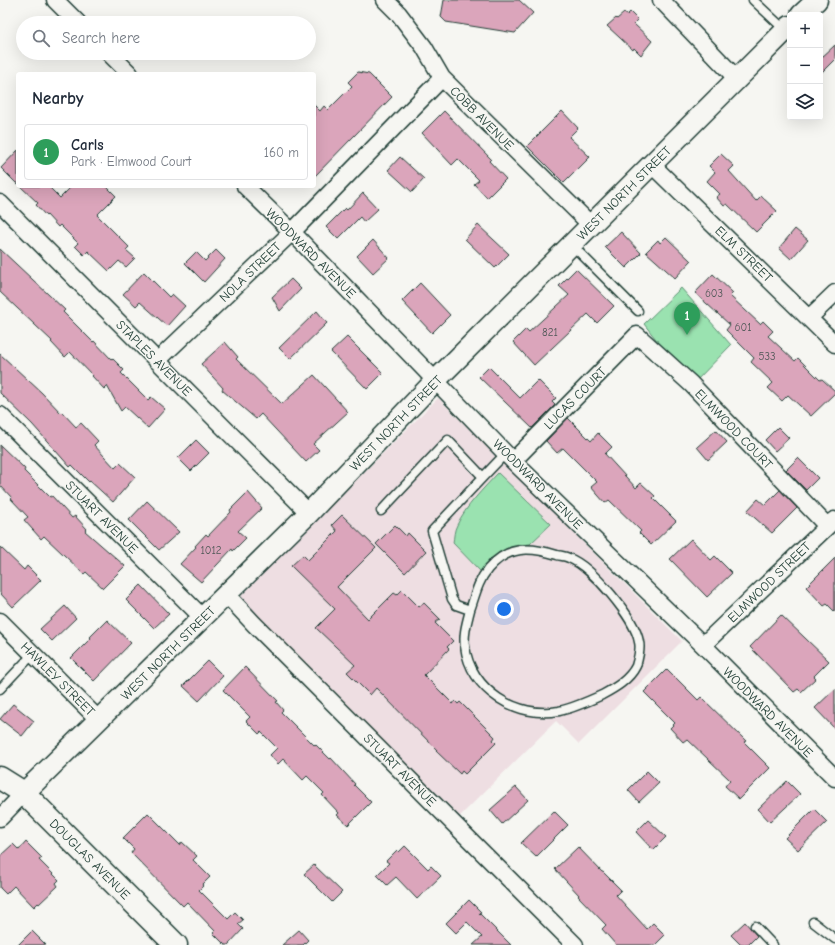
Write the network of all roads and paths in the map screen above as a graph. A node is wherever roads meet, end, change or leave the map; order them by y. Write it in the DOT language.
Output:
graph roads {
  1 [pos="55,0"];
  2 [pos="385,0"];
  3 [pos="661,0"];
  4 [pos="753,0"];
  5 [pos="816,0"];
  6 [pos="805,12"];
  7 [pos="71,16"];
  8 [pos="787,27"];
  9 [pos="787,29"];
  10 [pos="116,60"];
  11 [pos="128,72"];
  12 [pos="442,78"];
  13 [pos="737,79"];
  14 [pos="652,165"];
  15 [pos="247,188"];
  16 [pos="0,203"];
  17 [pos="592,226"];
  18 [pos="292,232"];
  19 [pos="572,245"];
  20 [pos="835,293"];
  21 [pos="638,311"];
  22 [pos="809,318"];
  23 [pos="637,335"];
  24 [pos="835,344"];
  25 [pos="156,361"];
  26 [pos="436,380"];
  27 [pos="0,415"];
  28 [pos="510,457"];
  29 [pos="483,477"];
  30 [pos="381,511"];
  31 [pos="309,513"];
  32 [pos="831,523"];
  33 [pos="226,594"];
  34 [pos="470,610"];
  35 [pos="203,618"];
  36 [pos="0,621"];
  37 [pos="703,645"];
  38 [pos="33,654"];
  39 [pos="0,689"];
  40 [pos="99,720"];
  41 [pos="0,778"];
  42 [pos="835,778"];
  43 [pos="24,793"];
  44 [pos="0,818"];
  45 [pos="813,922"];
  46 [pos="755,926"];
  47 [pos="835,939"];
  48 [pos="176,945"];
  49 [pos="575,945"];
  50 [pos="773,945"];
  1 -- 7 [label="street"];
  2 -- 12 [label="street, COBB AVENUE"];
  3 -- 13 [label="street"];
  4 -- 8 [label="lane"];
  5 -- 6 [label="street"];
  9 -- 13 [label="street, WEST NORTH STREET"];
  10 -- 11 [label="street"];
  12 -- 17 [label="street, COBB AVENUE"];
  12 -- 18 [label="street, NOLA STREET"];
  13 -- 14 [label="street, WEST NORTH STREET"];
  14 -- 17 [label="street, WEST NORTH STREET"];
  14 -- 22 [label="street, ELM STREET"];
  15 -- 18 [label="street, WOODWARD AVENUE"];
  16 -- 25 [label="street, STAPLES AVENUE"];
  17 -- 19 [label="street, WEST NORTH STREET"];
  18 -- 25 [label="street, NOLA STREET"];
  18 -- 26 [label="street, WOODWARD AVENUE"];
  19 -- 21 [label="lane"];
  19 -- 26 [label="street, WEST NORTH STREET"];
  20 -- 22 [label="street"];
  22 -- 24 [label="street, ELM STREET"];
  23 -- 28 [label="street, LUCAS COURT"];
  23 -- 32 [label="street, ELMWOOD COURT"];
  25 -- 31 [label="street, STAPLES AVENUE"];
  26 -- 28 [label="street, WOODWARD AVENUE"];
  26 -- 31 [label="street, WEST NORTH STREET"];
  27 -- 35 [label="street, STUART AVENUE"];
  28 -- 29 [label="lane"];
  28 -- 37 [label="street, WOODWARD AVENUE"];
  29 -- 30 [label="lane"];
  29 -- 34 [label="lane"];
  31 -- 33 [label="street, WEST NORTH STREET"];
  32 -- 37 [label="street, ELMWOOD STREET"];
  33 -- 35 [label="street, WEST NORTH STREET"];
  33 -- 49 [label="street, STUART AVENUE"];
  34 -- 34 [label="lane"];
  35 -- 40 [label="street, WEST NORTH STREET"];
  36 -- 38 [label="street, HAWLEY STREET"];
  37 -- 42 [label="street, WOODWARD AVENUE"];
  38 -- 39 [label="lane"];
  38 -- 40 [label="street, HAWLEY STREET"];
  40 -- 43 [label="street, WEST NORTH STREET"];
  41 -- 43 [label="main road, DOUGLAS AVENUE"];
  43 -- 44 [label="street, WEST NORTH STREET"];
  43 -- 48 [label="main road, DOUGLAS AVENUE"];
  45 -- 47 [label="lane"];
  46 -- 50 [label="lane"];
}
